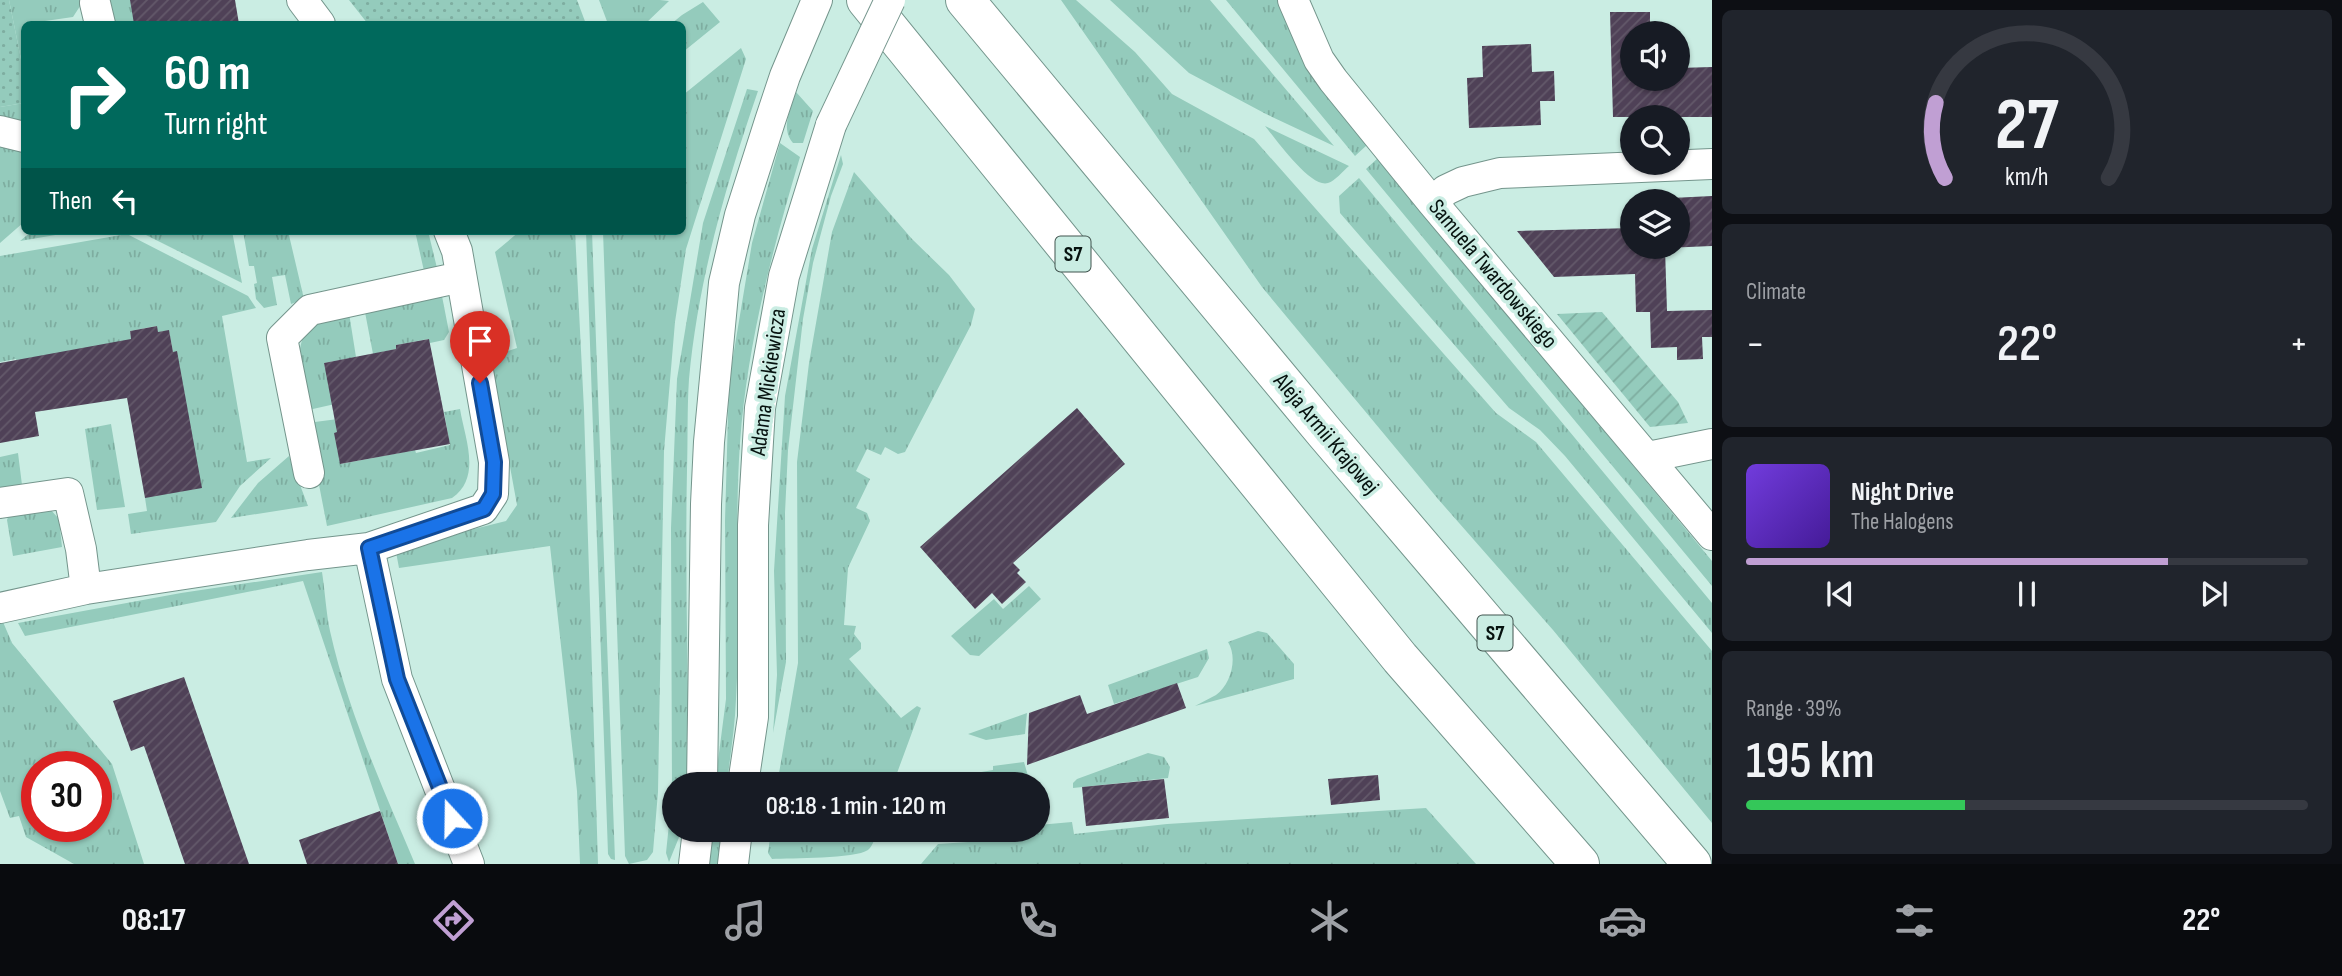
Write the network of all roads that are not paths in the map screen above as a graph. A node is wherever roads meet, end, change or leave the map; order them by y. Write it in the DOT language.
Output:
graph roads {
  1 [pos="302,0"];
  2 [pos="817,0"];
  3 [pos="866,0"];
  4 [pos="890,0"];
  5 [pos="965,0"];
  6 [pos="1293,0"];
  7 [pos="318,21"];
  8 [pos="0,131"];
  9 [pos="21,136"];
  10 [pos="1712,164"];
  11 [pos="1432,202"];
  12 [pos="451,235"];
  13 [pos="461,277"];
  14 [pos="1712,444"];
  15 [pos="1648,457"];
  16 [pos="309,473"];
  17 [pos="0,503"];
  18 [pos="1712,535"];
  19 [pos="369,548"];
  20 [pos="86,589"];
  21 [pos="0,608"];
  22 [pos="702,772"];
  23 [pos="745,772"];
  24 [pos="697,842"];
  25 [pos="736,842"];
  26 [pos="469,864"];
  27 [pos="694,864"];
  28 [pos="733,864"];
  29 [pos="1580,864"];
  30 [pos="1692,864"];
  1 -- 7 [label="street"];
  2 -- 22 [label="street"];
  3 -- 29 [label="highway, S7"];
  4 -- 23 [label="street, Adama Mickiewicza, bridge"];
  5 -- 30 [label="highway, Aleja Armii Krajowej / S7"];
  6 -- 11 [label="street, Samuela Twardowskiego"];
  8 -- 9 [label="street"];
  10 -- 11 [label="street"];
  11 -- 15 [label="street, Samuela Twardowskiego"];
  12 -- 13 [label="street"];
  13 -- 16 [label="street"];
  13 -- 19 [label="street"];
  14 -- 15 [label="street"];
  15 -- 18 [label="street, Samuela Twardowskiego"];
  17 -- 20 [label="street"];
  19 -- 20 [label="street"];
  19 -- 26 [label="street"];
  20 -- 21 [label="street"];
  24 -- 27 [label="street"];
  25 -- 28 [label="street"];
}
